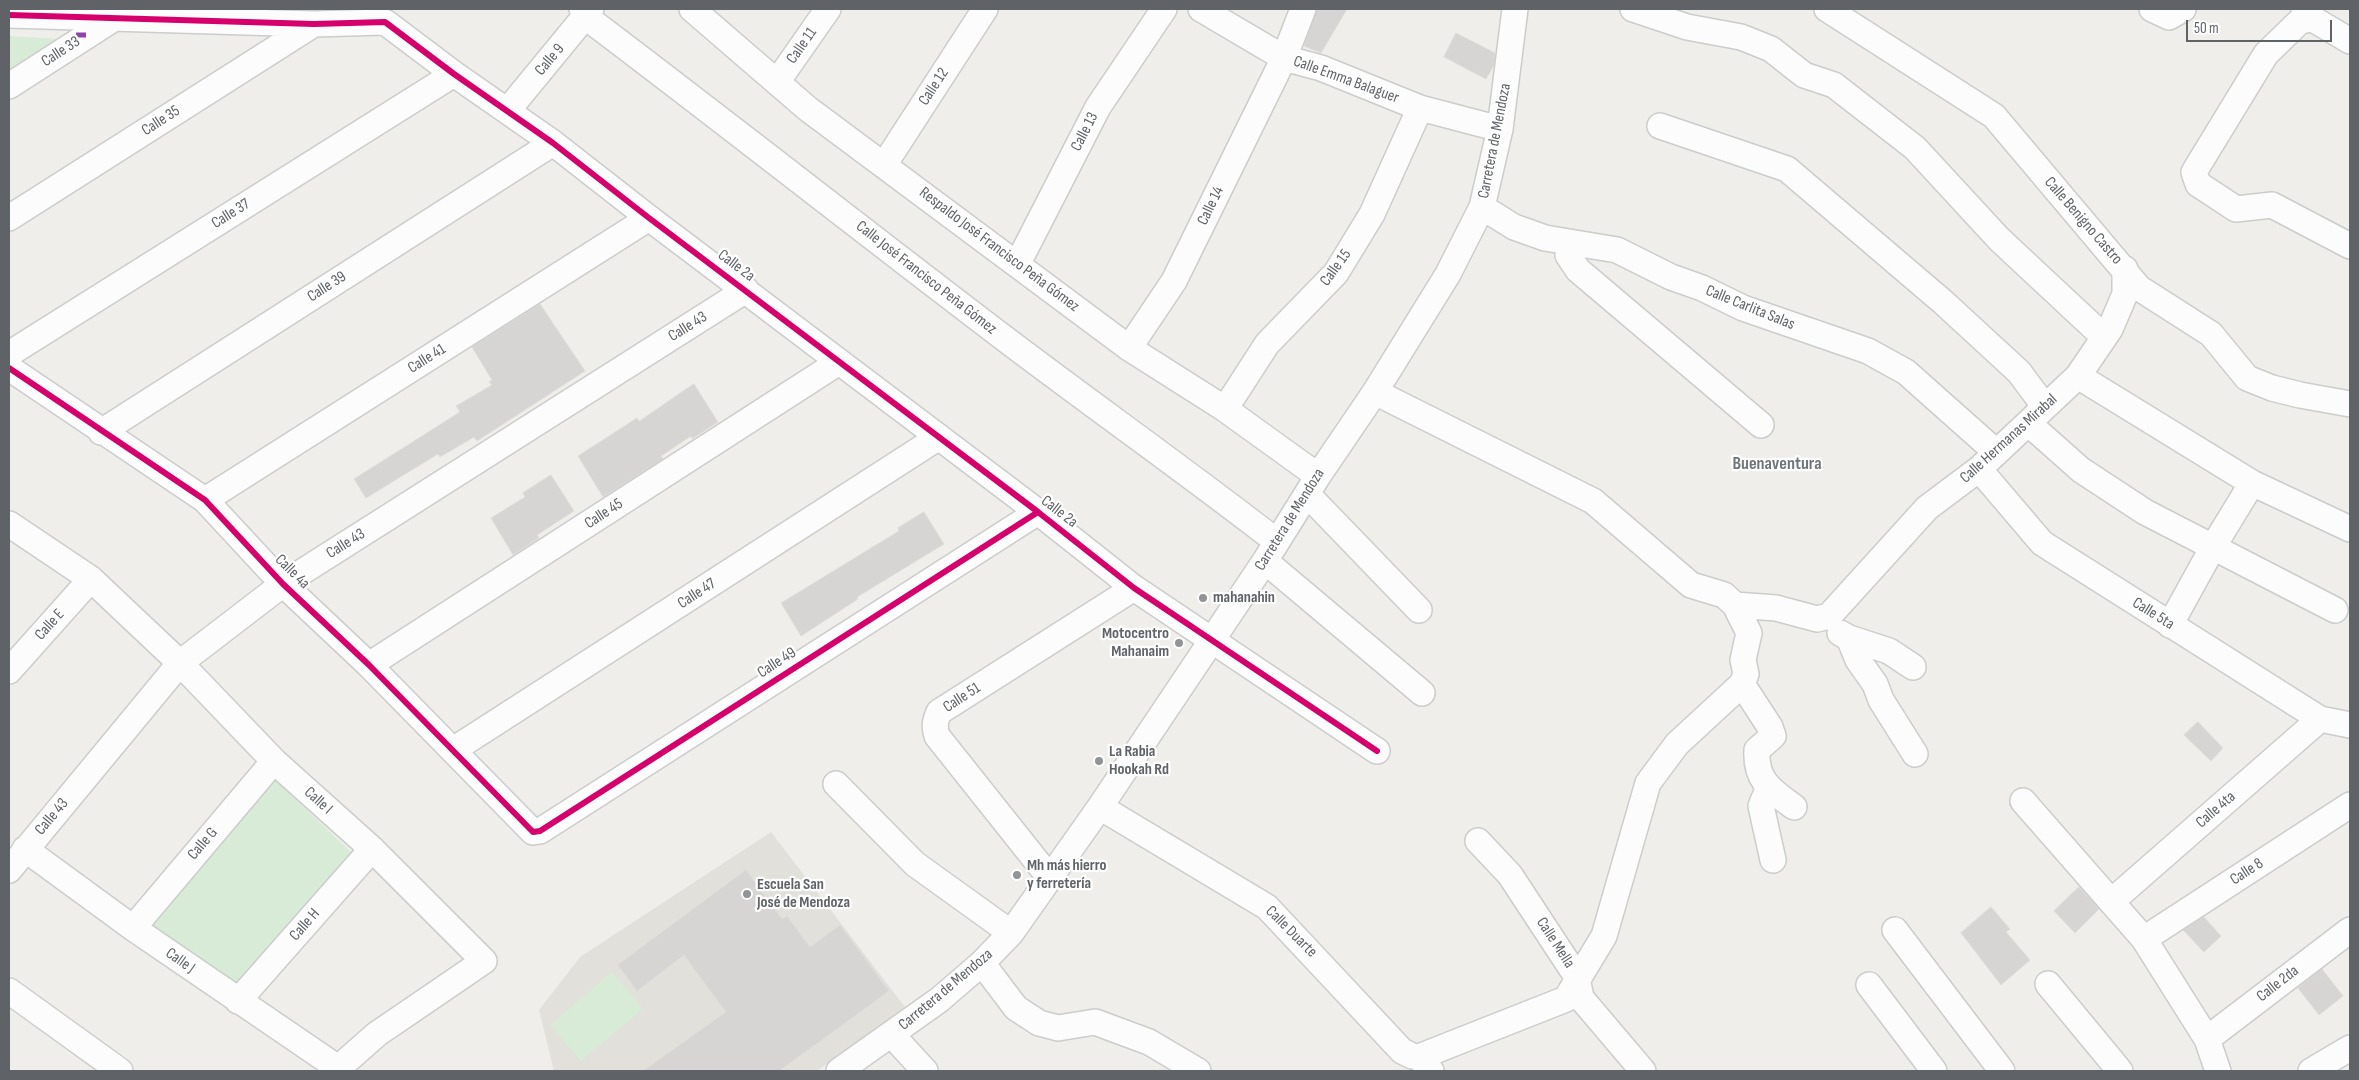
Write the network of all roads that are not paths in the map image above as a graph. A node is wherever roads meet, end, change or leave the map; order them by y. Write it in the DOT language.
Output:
graph roads {
  1 [pos="692,9"];
  2 [pos="828,9"];
  3 [pos="985,9"];
  4 [pos="1164,9"];
  5 [pos="1201,9"];
  6 [pos="1303,9"];
  7 [pos="1515,9"];
  8 [pos="1633,9"];
  9 [pos="1827,9"];
  10 [pos="2152,9"];
  11 [pos="2183,9"];
  12 [pos="586,11"];
  13 [pos="2309,14"];
  14 [pos="9,15"];
  15 [pos="113,19"];
  16 [pos="314,24"];
  17 [pos="2350,41"];
  18 [pos="1284,58"];
  19 [pos="454,74"];
  20 [pos="777,82"];
  21 [pos="9,86"];
  22 [pos="1420,108"];
  23 [pos="508,110"];
  24 [pos="1660,126"];
  25 [pos="1500,128"];
  26 [pos="553,143"];
  27 [pos="884,165"];
  28 [pos="1482,207"];
  29 [pos="9,218"];
  30 [pos="649,218"];
  31 [pos="1570,243"];
  32 [pos="2350,246"];
  33 [pos="1018,264"];
  34 [pos="2124,269"];
  35 [pos="746,290"];
  36 [pos="2104,338"];
  37 [pos="1129,348"];
  38 [pos="9,354"];
  39 [pos="839,362"];
  40 [pos="9,368"];
  41 [pos="2078,376"];
  42 [pos="1375,392"];
  43 [pos="2350,404"];
  44 [pos="1225,409"];
  45 [pos="2037,415"];
  46 [pos="1761,425"];
  47 [pos="102,432"];
  48 [pos="939,437"];
  49 [pos="1988,461"];
  50 [pos="2252,483"];
  51 [pos="1312,485"];
  52 [pos="204,500"];
  53 [pos="1038,512"];
  54 [pos="9,524"];
  55 [pos="2350,528"];
  56 [pos="2213,547"];
  57 [pos="1270,551"];
  58 [pos="92,579"];
  59 [pos="283,584"];
  60 [pos="1134,588"];
  61 [pos="1735,605"];
  62 [pos="1419,610"];
  63 [pos="2335,610"];
  64 [pos="1826,613"];
  65 [pos="2170,625"];
  66 [pos="1849,638"];
  67 [pos="1211,640"];
  68 [pos="180,663"];
  69 [pos="369,665"];
  70 [pos="1913,667"];
  71 [pos="9,671"];
  72 [pos="1742,684"];
  73 [pos="1422,693"];
  74 [pos="2320,719"];
  75 [pos="2350,725"];
  76 [pos="453,750"];
  77 [pos="1377,751"];
  78 [pos="1915,754"];
  79 [pos="274,761"];
  80 [pos="836,784"];
  81 [pos="1768,789"];
  82 [pos="2024,801"];
  83 [pos="2350,805"];
  84 [pos="1100,807"];
  85 [pos="1794,807"];
  86 [pos="529,829"];
  87 [pos="1478,841"];
  88 [pos="372,849"];
  89 [pos="25,850"];
  90 [pos="1773,860"];
  91 [pos="9,870"];
  92 [pos="1050,878"];
  93 [pos="2112,901"];
  94 [pos="133,928"];
  95 [pos="1895,930"];
  96 [pos="2350,930"];
  97 [pos="1010,933"];
  98 [pos="2144,939"];
  99 [pos="982,964"];
  100 [pos="1578,977"];
  101 [pos="1869,984"];
  102 [pos="2048,984"];
  103 [pos="9,991"];
  104 [pos="238,1001"];
  105 [pos="892,1035"];
  106 [pos="2207,1039"];
  107 [pos="2350,1048"];
  108 [pos="1425,1064"];
  109 [pos="337,1070"];
  110 [pos="120,1071"];
  111 [pos="840,1071"];
  112 [pos="925,1071"];
  113 [pos="1198,1071"];
  114 [pos="1643,1071"];
  115 [pos="1934,1071"];
  116 [pos="2002,1071"];
  117 [pos="2120,1071"];
  118 [pos="2218,1071"];
  119 [pos="2311,1071"];
  1 -- 20 [label="street, Respaldo José Francisco Peña Gómez"];
  2 -- 20 [label="street, Calle 11"];
  3 -- 27 [label="street, Calle 12"];
  4 -- 33 [label="street, Calle 13"];
  5 -- 18 [label="street, Calle Emma Balaguer"];
  6 -- 18 [label="street, Calle 14"];
  7 -- 25 [label="street, Carretera de Mendoza"];
  8 -- 36 [label="street"];
  9 -- 34 [label="street, Calle Benigno Castro"];
  10 -- 11 [label="street"];
  12 -- 23 [label="street, Calle 9"];
  12 -- 57 [label="street, Calle José Francisco Peña Gómez"];
  13 -- 17 [label="street"];
  13 -- 32 [label="street"];
  14 -- 15 [label="street, Calle 2a"];
  15 -- 16 [label="street, Calle 2a"];
  15 -- 21 [label="street, Calle 33"];
  16 -- 19 [label="street, Calle 2a"];
  16 -- 29 [label="street, Calle 35"];
  18 -- 22 [label="street, Calle Emma Balaguer"];
  18 -- 37 [label="street, Calle 14"];
  19 -- 23 [label="street, Calle 2a"];
  19 -- 38 [label="street, Calle 37"];
  20 -- 27 [label="street, Respaldo José Francisco Peña Gómez"];
  22 -- 25 [label="street, Calle Emma Balaguer"];
  22 -- 44 [label="street, Calle 15"];
  23 -- 26 [label="street, Calle 2a"];
  24 -- 45 [label="street"];
  25 -- 28 [label="street, Carretera de Mendoza"];
  26 -- 30 [label="street, Calle 2a"];
  26 -- 47 [label="street, Calle 39"];
  27 -- 33 [label="street, Respaldo José Francisco Peña Gómez"];
  28 -- 31 [label="street, Calle Carlita Salas"];
  28 -- 42 [label="street, Carretera de Mendoza"];
  30 -- 35 [label="street, Calle 2a"];
  30 -- 52 [label="street, Calle 41"];
  31 -- 46 [label="street"];
  31 -- 49 [label="street, Calle Carlita Salas"];
  33 -- 37 [label="street, Respaldo José Francisco Peña Gómez"];
  34 -- 36 [label="street, Calle Hermanas Mirabal"];
  34 -- 43 [label="street, Calle Benigno Castro"];
  35 -- 39 [label="street, Calle 2a"];
  35 -- 59 [label="street, Calle 43"];
  36 -- 41 [label="street, Calle Hermanas Mirabal"];
  37 -- 44 [label="street, Respaldo José Francisco Peña Gómez"];
  39 -- 48 [label="street, Calle 2a"];
  39 -- 69 [label="street, Calle 45"];
  40 -- 47 [label="street, Calle 4a"];
  41 -- 45 [label="street, Calle Hermanas Mirabal"];
  41 -- 50 [label="street"];
  42 -- 51 [label="street, Carretera de Mendoza"];
  42 -- 61 [label="street"];
  44 -- 51 [label="street, Respaldo José Francisco Peña Gómez"];
  45 -- 49 [label="street, Calle Hermanas Mirabal"];
  45 -- 56 [label="street"];
  47 -- 52 [label="street, Calle 4a"];
  48 -- 53 [label="street, Calle 2a"];
  48 -- 76 [label="street, Calle 47"];
  49 -- 64 [label="street, Calle Hermanas Mirabal"];
  49 -- 65 [label="street, Calle 5ta"];
  50 -- 55 [label="street"];
  50 -- 56 [label="street"];
  51 -- 57 [label="street, Carretera de Mendoza"];
  51 -- 62 [label="street, Respaldo José Francisco Peña Gómez"];
  52 -- 59 [label="street, Calle 4a"];
  53 -- 60 [label="street, Calle 2a"];
  53 -- 86 [label="street, Calle 49"];
  54 -- 58 [label="street, Calle I"];
  56 -- 63 [label="street"];
  56 -- 65 [label="street"];
  57 -- 67 [label="street, Carretera de Mendoza"];
  57 -- 73 [label="street, Calle José Francisco Peña Gómez"];
  58 -- 68 [label="street, Calle I"];
  58 -- 71 [label="street, Calle E"];
  59 -- 68 [label="street, Calle 43"];
  59 -- 69 [label="street, Calle 4a"];
  60 -- 67 [label="street, Calle 2a"];
  60 -- 92 [label="street, Calle 51"];
  61 -- 64 [label="street"];
  61 -- 72 [label="street"];
  64 -- 66 [label="street"];
  65 -- 74 [label="street, Calle 5ta"];
  66 -- 70 [label="street"];
  66 -- 78 [label="street"];
  67 -- 77 [label="street, Calle 2a"];
  67 -- 84 [label="street, Carretera de Mendoza"];
  68 -- 79 [label="street, Calle I"];
  68 -- 89 [label="street, Calle 43"];
  69 -- 76 [label="street, Calle 4a"];
  72 -- 81 [label="street"];
  72 -- 100 [label="street"];
  74 -- 75 [label="street, Calle 5ta"];
  74 -- 93 [label="street, Calle 4ta"];
  76 -- 86 [label="street, Calle 4a"];
  79 -- 88 [label="street, Calle I"];
  79 -- 94 [label="street, Calle G"];
  80 -- 97 [label="street"];
  81 -- 85 [label="street"];
  81 -- 90 [label="street"];
  82 -- 93 [label="street"];
  83 -- 98 [label="street, Calle 8"];
  84 -- 92 [label="street, Carretera de Mendoza"];
  84 -- 108 [label="street, Calle Duarte"];
  87 -- 100 [label="street, Calle Mella"];
  88 -- 104 [label="street, Calle H"];
  88 -- 109 [label="street, Calle I"];
  89 -- 91 [label="street, Calle 43"];
  89 -- 94 [label="street, Calle J"];
  92 -- 97 [label="street, Carretera de Mendoza"];
  93 -- 98 [label="street"];
  94 -- 104 [label="street, Calle J"];
  95 -- 116 [label="street"];
  96 -- 106 [label="street, Calle 2da"];
  97 -- 99 [label="street, Carretera de Mendoza"];
  98 -- 106 [label="street"];
  99 -- 105 [label="street, Carretera de Mendoza"];
  99 -- 113 [label="street"];
  100 -- 108 [label="street"];
  100 -- 114 [label="street, Calle Mella"];
  101 -- 115 [label="street"];
  102 -- 117 [label="street"];
  103 -- 110 [label="street"];
  104 -- 109 [label="street, Calle J"];
  105 -- 111 [label="street, Carretera de Mendoza"];
  105 -- 112 [label="street"];
  106 -- 118 [label="street"];
  107 -- 119 [label="street"];
}
